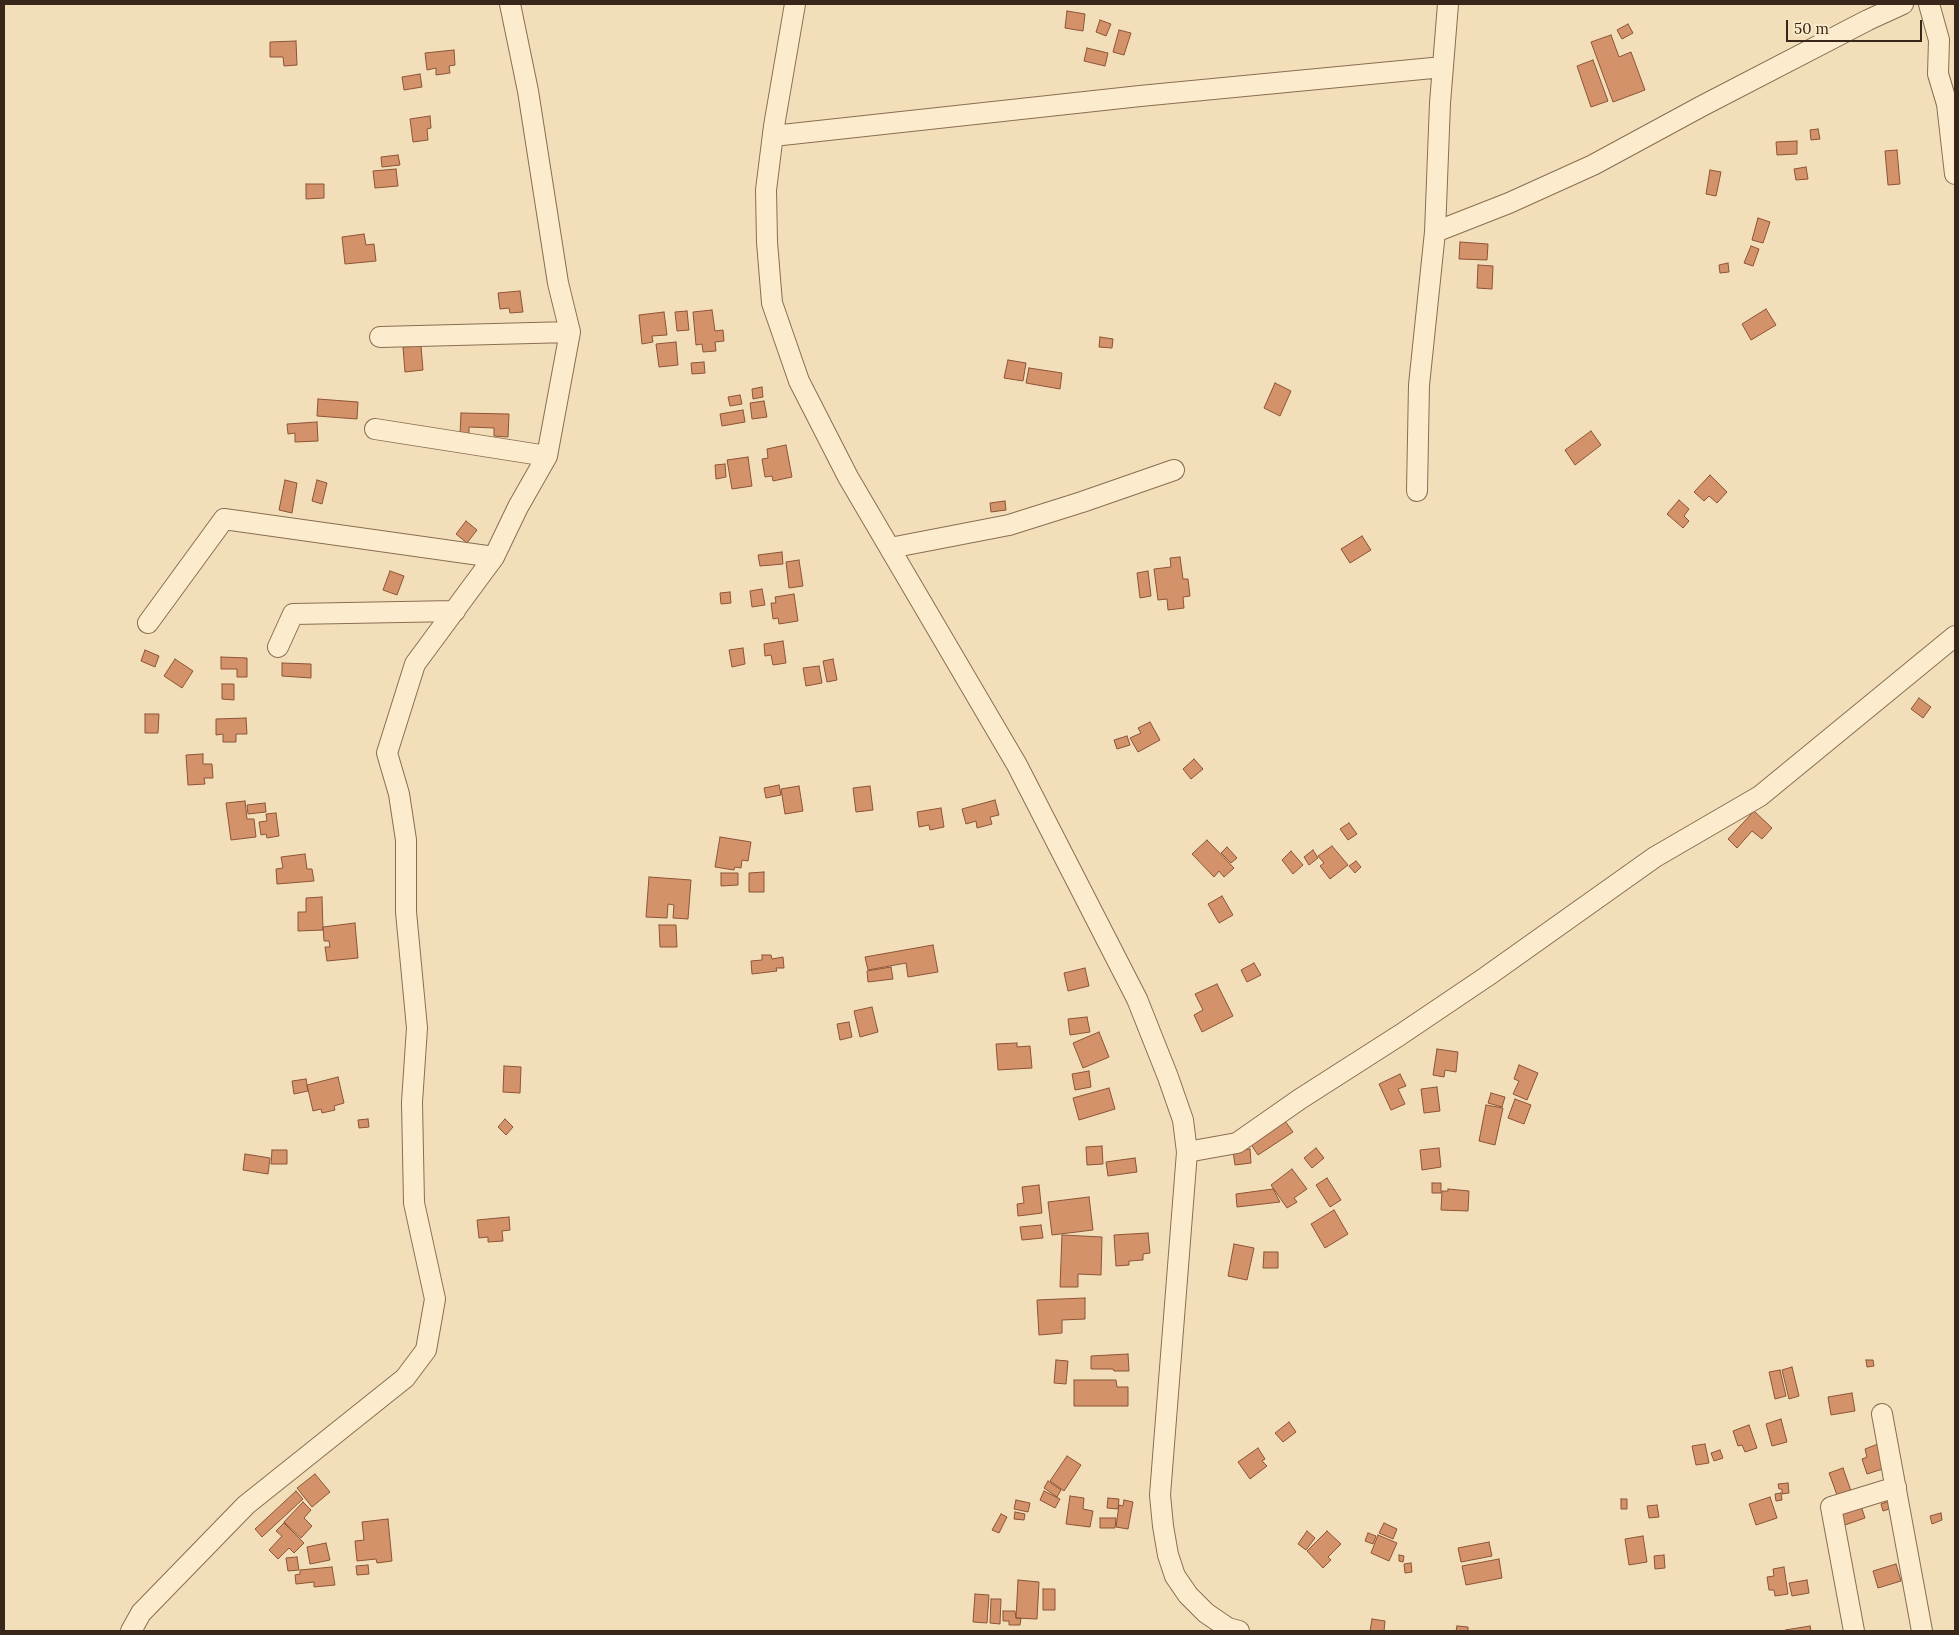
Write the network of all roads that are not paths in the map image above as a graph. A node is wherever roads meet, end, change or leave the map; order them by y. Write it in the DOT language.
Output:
graph roads {
  1 [pos="510,4"];
  2 [pos="796,4"];
  3 [pos="1448,4"];
  4 [pos="1903,4"];
  5 [pos="1929,4"];
  6 [pos="1443,67"];
  7 [pos="772,136"];
  8 [pos="1955,174"];
  9 [pos="1435,232"];
  10 [pos="570,332"];
  11 [pos="380,337"];
  12 [pos="375,429"];
  13 [pos="547,456"];
  14 [pos="1174,470"];
  15 [pos="1417,491"];
  16 [pos="890,548"];
  17 [pos="494,557"];
  18 [pos="455,611"];
  19 [pos="148,623"];
  20 [pos="1955,636"];
  21 [pos="278,647"];
  22 [pos="1187,1152"];
  23 [pos="1882,1414"];
  24 [pos="1896,1487"];
  25 [pos="131,1631"];
  26 [pos="1238,1631"];
  27 [pos="1854,1631"];
  28 [pos="1922,1631"];
  1 -- 10 [label="street"];
  2 -- 7 [label="street"];
  3 -- 6 [label="street"];
  4 -- 9 [label="street"];
  5 -- 8 [label="street"];
  6 -- 7 [label="street"];
  6 -- 9 [label="street"];
  7 -- 16 [label="street"];
  9 -- 15 [label="street"];
  10 -- 11 [label="street"];
  10 -- 13 [label="street"];
  12 -- 13 [label="street"];
  13 -- 17 [label="street"];
  14 -- 16 [label="street"];
  16 -- 22 [label="street"];
  17 -- 18 [label="street"];
  17 -- 19 [label="street"];
  18 -- 21 [label="street"];
  18 -- 25 [label="street"];
  20 -- 22 [label="street"];
  22 -- 26 [label="street"];
  23 -- 24 [label="street"];
  24 -- 27 [label="street"];
  24 -- 28 [label="street"];
}
